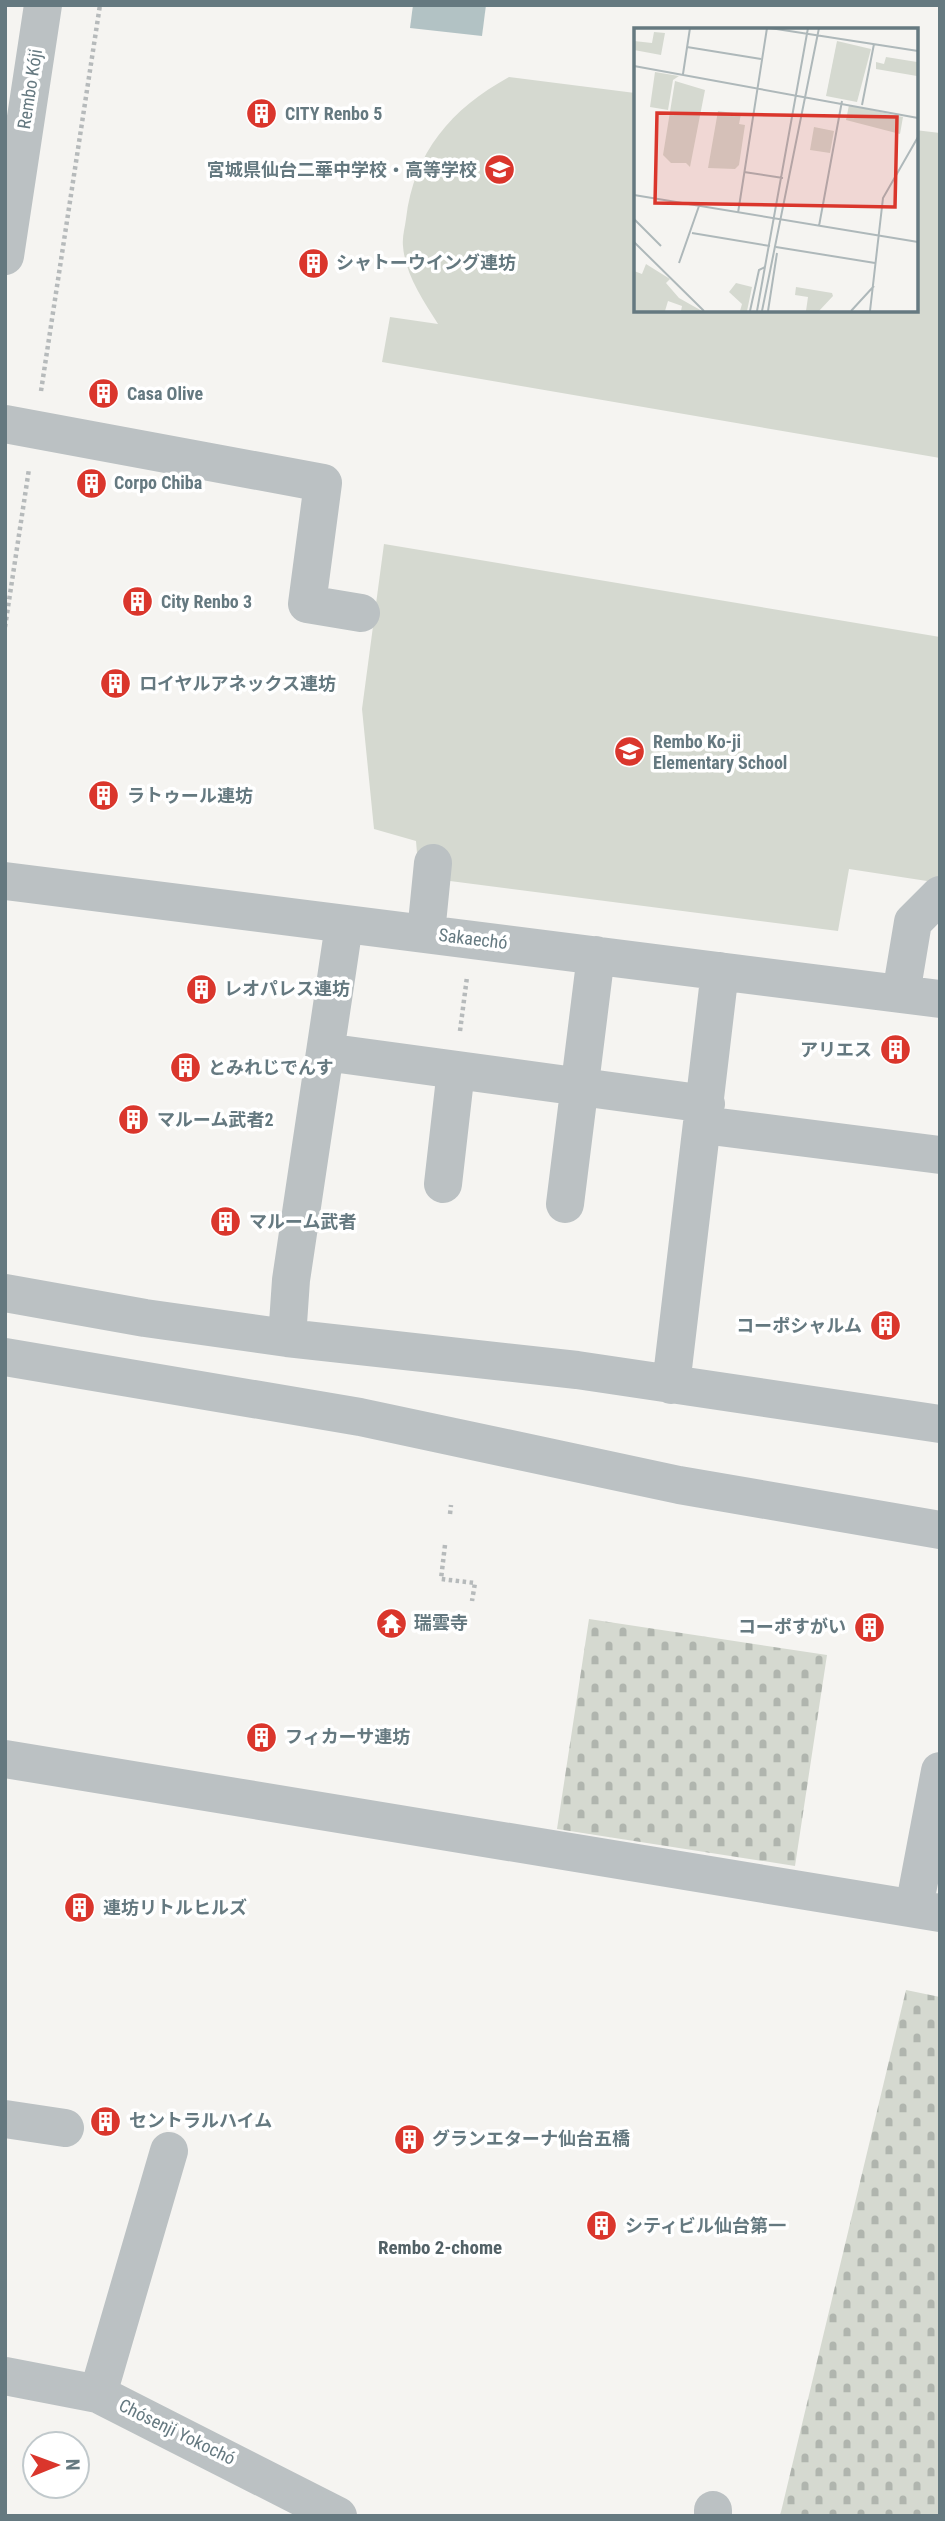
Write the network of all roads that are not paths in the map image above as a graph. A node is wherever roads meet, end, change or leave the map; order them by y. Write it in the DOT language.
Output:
graph roads {
  1 [pos="43,5"];
  2 [pos="5,256"];
  3 [pos="20,427"];
  4 [pos="361,613"];
  5 [pos="433,863"];
  6 [pos="5,881"];
  7 [pos="940,895"];
  8 [pos="344,925"];
  9 [pos="426,933"];
  10 [pos="596,955"];
  11 [pos="720,971"];
  12 [pos="901,994"];
  13 [pos="940,999"];
  14 [pos="325,1052"];
  15 [pos="456,1070"];
  16 [pos="579,1087"];
  17 [pos="704,1115"];
  18 [pos="940,1155"];
  19 [pos="443,1184"];
  20 [pos="565,1204"];
  21 [pos="5,1293"];
  22 [pos="287,1338"];
  23 [pos="5,1357"];
  24 [pos="671,1385"];
  25 [pos="940,1424"];
  26 [pos="940,1530"];
  27 [pos="5,1759"];
  28 [pos="940,1772"];
  29 [pos="927,1911"];
  30 [pos="5,2119"];
  31 [pos="65,2128"];
  32 [pos="169,2151"];
  33 [pos="5,2376"];
  34 [pos="98,2393"];
  35 [pos="338,2516"];
  1 -- 2 [label="street, Rembo Kóji"];
  3 -- 4 [label="street"];
  5 -- 9 [label="street"];
  6 -- 8 [label="street, Sakaechó"];
  7 -- 12 [label="street"];
  8 -- 9 [label="street, Sakaechó"];
  8 -- 14 [label="street"];
  9 -- 10 [label="street, Sakaechó"];
  10 -- 11 [label="street, Sakaechó"];
  10 -- 16 [label="street"];
  11 -- 12 [label="street, Sakaechó"];
  11 -- 17 [label="street"];
  12 -- 13 [label="street, Sakaechó"];
  14 -- 15 [label="street"];
  14 -- 22 [label="street"];
  15 -- 16 [label="street"];
  15 -- 19 [label="street"];
  16 -- 17 [label="street"];
  16 -- 20 [label="street"];
  17 -- 18 [label="street"];
  17 -- 24 [label="street"];
  21 -- 22 [label="street"];
  22 -- 24 [label="street"];
  23 -- 26 [label="street"];
  24 -- 25 [label="street"];
  27 -- 29 [label="street"];
  28 -- 29 [label="street"];
  30 -- 31 [label="street"];
  32 -- 34 [label="street"];
  33 -- 34 [label="street, Chósenji Yokochó"];
  34 -- 35 [label="street, Chósenji Yokochó"];
}
